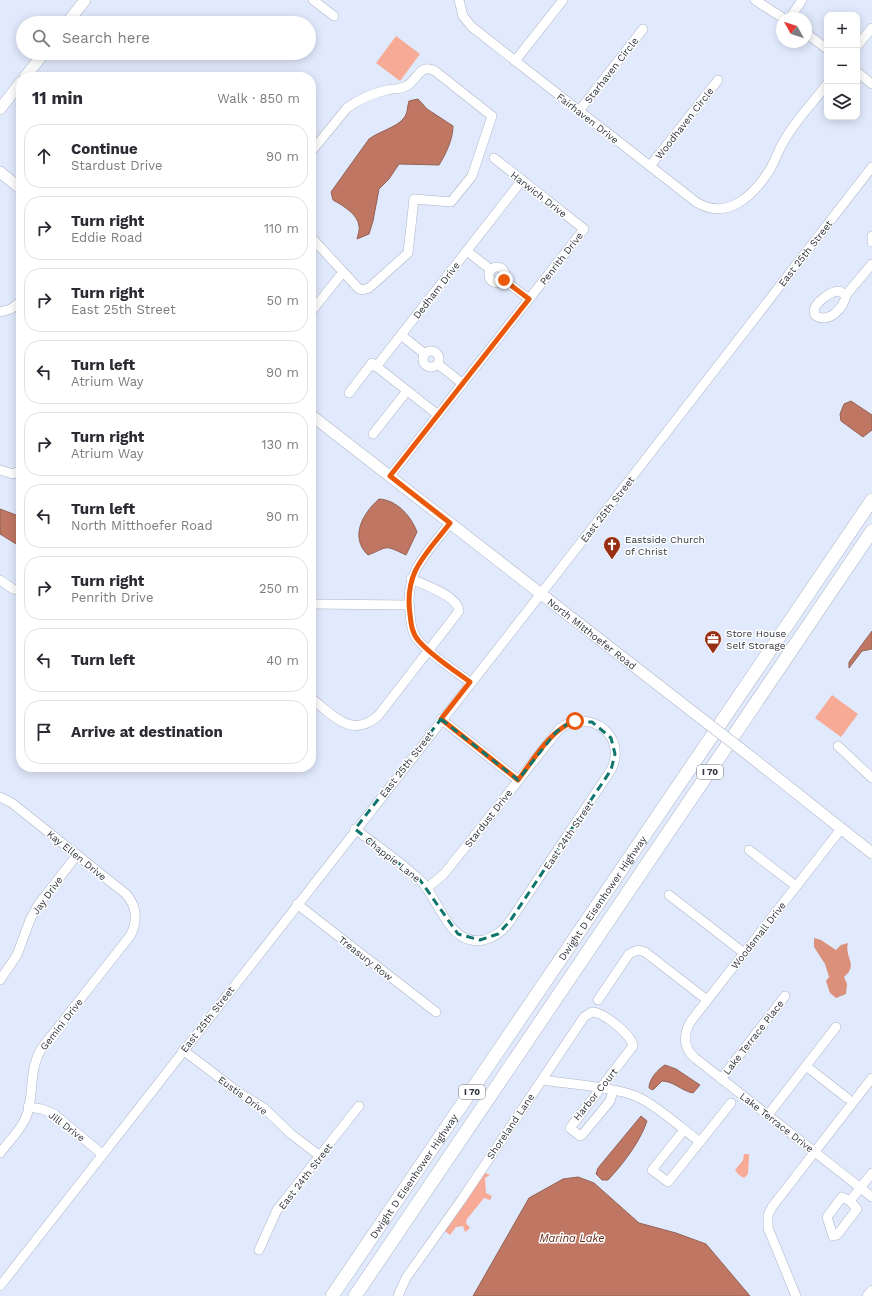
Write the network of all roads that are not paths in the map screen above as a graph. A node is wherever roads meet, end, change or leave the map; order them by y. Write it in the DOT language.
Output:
graph roads {
  1 [pos="85,0"];
  2 [pos="313,0"];
  3 [pos="459,0"];
  4 [pos="563,0"];
  5 [pos="755,0"];
  6 [pos="802,0"];
  7 [pos="794,12"];
  8 [pos="776,14"];
  9 [pos="72,16"];
  10 [pos="334,16"];
  11 [pos="872,28"];
  12 [pos="643,29"];
  13 [pos="812,38"];
  14 [pos="860,42"];
  15 [pos="826,48"];
  16 [pos="38,60"];
  17 [pos="515,61"];
  18 [pos="29,72"];
  19 [pos="860,74"];
  20 [pos="718,80"];
  21 [pos="872,84"];
  22 [pos="16,88"];
  23 [pos="824,88"];
  24 [pos="0,109"];
  25 [pos="579,111"];
  26 [pos="316,146"];
  27 [pos="494,158"];
  28 [pos="650,166"];
  29 [pos="870,171"];
  30 [pos="0,172"];
  31 [pos="522,180"];
  32 [pos="16,185"];
  33 [pos="584,229"];
  34 [pos="872,236"];
  35 [pos="872,242"];
  36 [pos="316,244"];
  37 [pos="467,250"];
  38 [pos="872,264"];
  39 [pos="343,272"];
  40 [pos="846,295"];
  41 [pos="529,299"];
  42 [pos="16,305"];
  43 [pos="316,306"];
  44 [pos="0,312"];
  45 [pos="401,335"];
  46 [pos="376,367"];
  47 [pos="463,384"];
  48 [pos="407,391"];
  49 [pos="349,393"];
  50 [pos="438,415"];
  51 [pos="316,419"];
  52 [pos="373,434"];
  53 [pos="0,470"];
  54 [pos="16,472"];
  55 [pos="390,476"];
  56 [pos="872,500"];
  57 [pos="450,523"];
  58 [pos="872,530"];
  59 [pos="411,579"];
  60 [pos="0,580"];
  61 [pos="16,590"];
  62 [pos="540,594"];
  63 [pos="316,604"];
  64 [pos="409,605"];
  65 [pos="430,650"];
  66 [pos="470,682"];
  67 [pos="316,702"];
  68 [pos="441,719"];
  69 [pos="605,731"];
  70 [pos="838,746"];
  71 [pos="872,778"];
  72 [pos="518,780"];
  73 [pos="0,797"];
  74 [pos="841,829"];
  75 [pos="355,830"];
  76 [pos="749,850"];
  77 [pos="872,854"];
  78 [pos="78,855"];
  79 [pos="796,886"];
  80 [pos="427,888"];
  81 [pos="669,894"];
  82 [pos="297,904"];
  83 [pos="135,926"];
  84 [pos="498,934"];
  85 [pos="744,953"];
  86 [pos="0,980"];
  87 [pos="785,996"];
  88 [pos="598,1000"];
  89 [pos="707,1000"];
  90 [pos="436,1012"];
  91 [pos="836,1028"];
  92 [pos="633,1042"];
  93 [pos="686,1045"];
  94 [pos="184,1050"];
  95 [pos="806,1066"];
  96 [pos="872,1078"];
  97 [pos="721,1079"];
  98 [pos="542,1080"];
  99 [pos="600,1088"];
  100 [pos="613,1091"];
  101 [pos="847,1098"];
  102 [pos="731,1103"];
  103 [pos="359,1106"];
  104 [pos="28,1107"];
  105 [pos="768,1115"];
  106 [pos="684,1130"];
  107 [pos="700,1142"];
  108 [pos="814,1152"];
  109 [pos="0,1153"];
  110 [pos="102,1154"];
  111 [pos="320,1156"];
  112 [pos="872,1173"];
  113 [pos="861,1188"];
  114 [pos="872,1197"];
  115 [pos="850,1201"];
  116 [pos="259,1250"];
  117 [pos="1,1281"];
  118 [pos="872,1290"];
  119 [pos="332,1296"];
  120 [pos="355,1296"];
  121 [pos="398,1296"];
  122 [pos="796,1296"];
  123 [pos="867,1296"];
  1 -- 9 [label="main road"];
  2 -- 10 [label="street"];
  3 -- 17 [label="street, Fairhaven Drive"];
  4 -- 17 [label="street"];
  5 -- 8 [label="street"];
  6 -- 7 [label="street"];
  11 -- 14 [label="street"];
  12 -- 25 [label="street, Starhaven Circle"];
  13 -- 15 [label="street"];
  16 -- 18 [label="main road"];
  17 -- 25 [label="street, Fairhaven Drive"];
  19 -- 21 [label="street"];
  20 -- 28 [label="street, Woodhaven Circle"];
  22 -- 24 [label="main road"];
  23 -- 28 [label="street, Fairhaven Drive"];
  25 -- 28 [label="street, Fairhaven Drive"];
  26 -- 39 [label="street"];
  27 -- 31 [label="street, Harwich Drive"];
  29 -- 62 [label="street, East 25th Street"];
  30 -- 32 [label="main road"];
  31 -- 33 [label="street, Harwich Drive"];
  31 -- 37 [label="street, Dedham Drive"];
  33 -- 41 [label="street, Penrith Drive"];
  34 -- 35 [label="street"];
  36 -- 39 [label="street"];
  37 -- 41 [label="street"];
  37 -- 45 [label="street, Dedham Drive"];
  38 -- 40 [label="street"];
  39 -- 43 [label="street"];
  41 -- 47 [label="street, Penrith Drive"];
  42 -- 44 [label="street"];
  45 -- 46 [label="street, Dedham Drive"];
  45 -- 47 [label="street"];
  46 -- 48 [label="street"];
  46 -- 49 [label="street, Dedham Drive"];
  47 -- 50 [label="street, Penrith Drive"];
  48 -- 50 [label="street"];
  48 -- 52 [label="street"];
  50 -- 55 [label="street, Penrith Drive"];
  51 -- 55 [label="main road, North Mitthoefer Road"];
  53 -- 54 [label="street"];
  55 -- 57 [label="main road, North Mitthoefer Road"];
  56 -- 119 [label="highway, Dwight D Eisenhower Highway / I 70"];
  57 -- 59 [label="street"];
  57 -- 62 [label="main road, North Mitthoefer Road"];
  58 -- 120 [label="highway, Dwight D Eisenhower Highway / I 70"];
  59 -- 64 [label="street"];
  59 -- 65 [label="street"];
  60 -- 61 [label="street"];
  62 -- 66 [label="street, East 25th Street"];
  62 -- 74 [label="main road, North Mitthoefer Road, bridge"];
  63 -- 64 [label="street"];
  64 -- 65 [label="street"];
  65 -- 66 [label="street"];
  65 -- 67 [label="street"];
  66 -- 68 [label="street, East 25th Street"];
  68 -- 72 [label="street"];
  68 -- 75 [label="street, East 25th Street"];
  69 -- 72 [label="street, Stardust Drive"];
  69 -- 84 [label="street, East 24th Street"];
  70 -- 71 [label="street"];
  72 -- 80 [label="street, Stardust Drive"];
  73 -- 78 [label="street, Kay Ellen Drive"];
  74 -- 77 [label="main road, North Mitthoefer Road"];
  74 -- 79 [label="street, Woodsmall Drive"];
  75 -- 80 [label="street, Chappie Lane"];
  75 -- 82 [label="street, East 25th Street"];
  76 -- 79 [label="street"];
  78 -- 83 [label="street, Kay Ellen Drive"];
  78 -- 86 [label="street, Jay Drive"];
  79 -- 85 [label="street, Woodsmall Drive"];
  80 -- 84 [label="street, Chappie Lane"];
  81 -- 85 [label="street"];
  82 -- 90 [label="street, Treasury Row"];
  82 -- 94 [label="street, East 25th Street"];
  83 -- 104 [label="street, Gemini Drive"];
  85 -- 89 [label="street, Woodsmall Drive"];
  87 -- 97 [label="street, Lake Terrace Place"];
  88 -- 89 [label="street"];
  89 -- 93 [label="street, Woodsmall Drive"];
  91 -- 95 [label="street"];
  92 -- 98 [label="street, Shoreland Lane"];
  92 -- 99 [label="street, Harbor Court"];
  93 -- 97 [label="street, Lake Terrace Drive"];
  94 -- 110 [label="street, East 25th Street"];
  94 -- 111 [label="street, Eustis Drive"];
  95 -- 101 [label="street"];
  95 -- 105 [label="street"];
  96 -- 108 [label="street"];
  97 -- 105 [label="street, Lake Terrace Drive"];
  98 -- 99 [label="street"];
  98 -- 121 [label="street, Shoreland Lane"];
  99 -- 100 [label="street"];
  99 -- 100 [label="street, Harbor Court"];
  100 -- 106 [label="street"];
  102 -- 107 [label="street"];
  103 -- 111 [label="street, East 24th Street"];
  104 -- 109 [label="street, Gemini Drive"];
  104 -- 110 [label="street, Jill Drive"];
  105 -- 108 [label="street, Lake Terrace Drive"];
  106 -- 107 [label="street"];
  106 -- 107 [label="street"];
  108 -- 113 [label="street, Lake Terrace Drive"];
  108 -- 122 [label="street"];
  110 -- 117 [label="street, East 25th Street"];
  111 -- 116 [label="street, East 24th Street"];
  112 -- 113 [label="street"];
  113 -- 114 [label="street, Lake Terrace Drive"];
  113 -- 115 [label="street"];
  118 -- 123 [label="street"];
}
